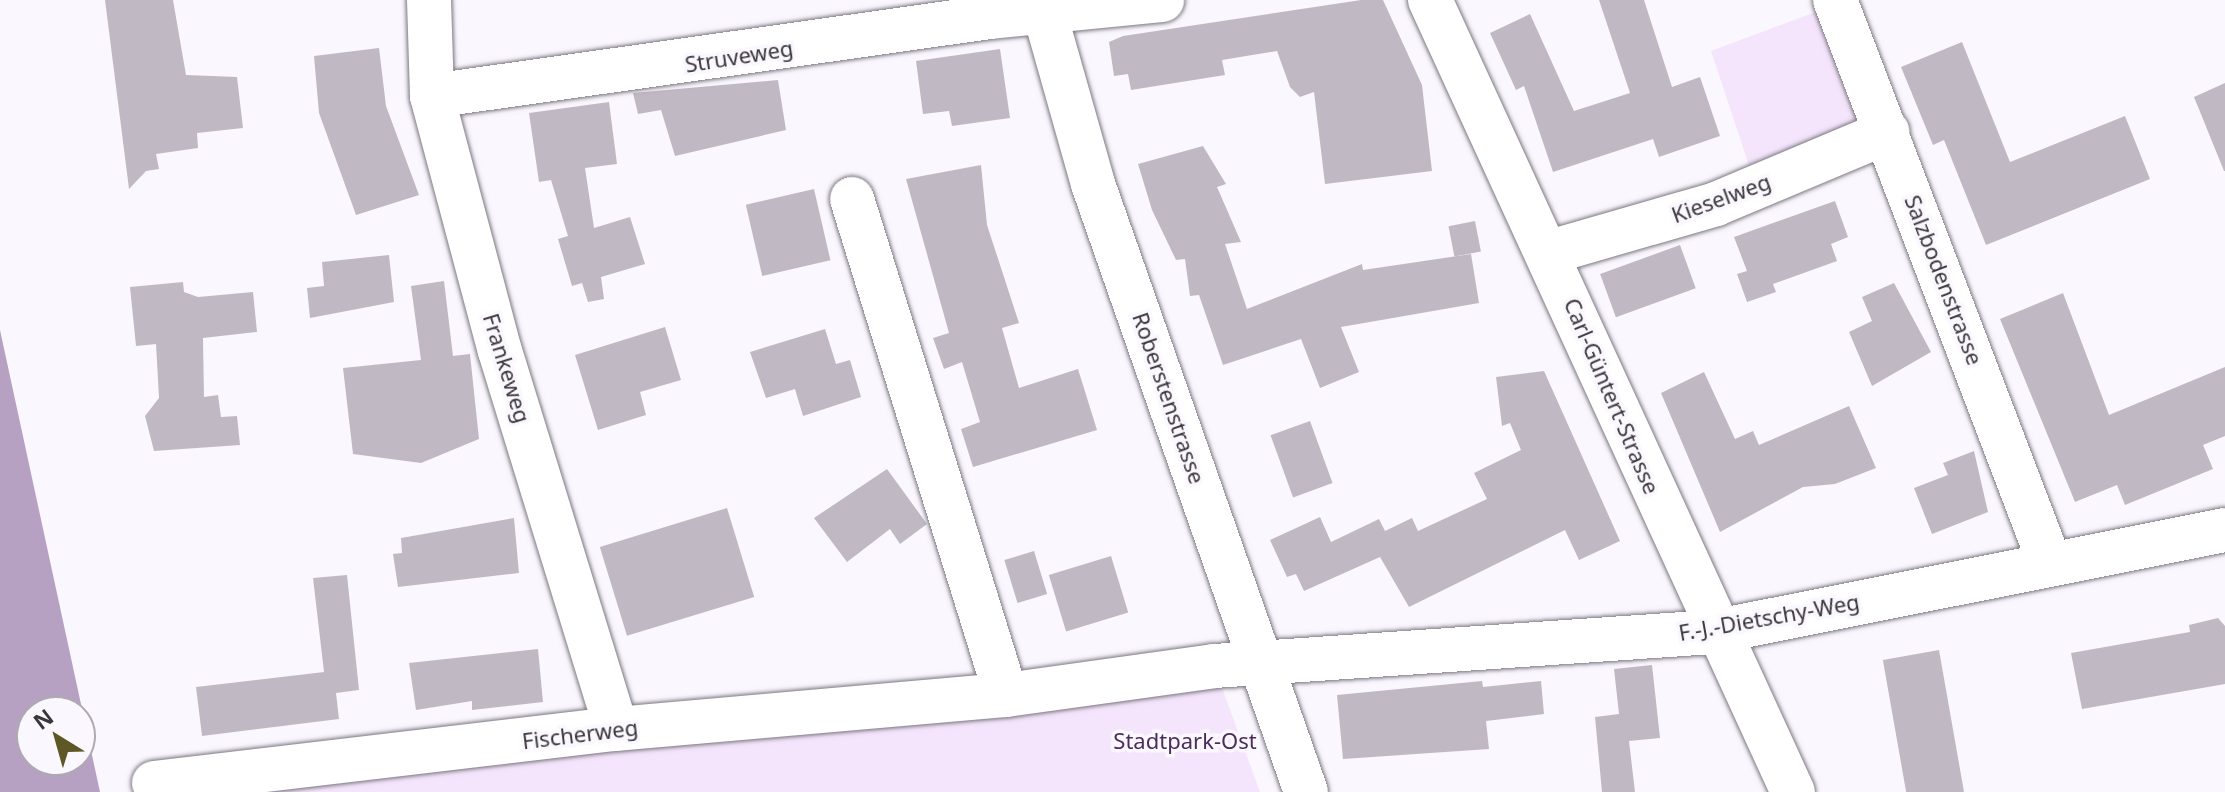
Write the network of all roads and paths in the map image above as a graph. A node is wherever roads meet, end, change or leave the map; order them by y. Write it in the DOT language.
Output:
graph roads {
  1 [pos="429,0"];
  2 [pos="1162,0"];
  3 [pos="1430,0"];
  4 [pos="1835,0"];
  5 [pos="1043,7"];
  6 [pos="432,96"];
  7 [pos="1887,132"];
  8 [pos="852,199"];
  9 [pos="1550,252"];
  10 [pos="2225,530"];
  11 [pos="2049,561"];
  12 [pos="1713,632"];
  13 [pos="1259,667"];
  14 [pos="1006,695"];
  15 [pos="616,729"];
  16 [pos="154,783"];
  17 [pos="1306,792"];
  18 [pos="1793,792"];
  1 -- 6 [label="street, Frankeweg"];
  2 -- 5 [label="street, Struveweg"];
  3 -- 9 [label="street, Carl-Güntert-Strasse"];
  4 -- 7 [label="street, Salzbodenstrasse"];
  5 -- 6 [label="street, Struveweg"];
  5 -- 13 [label="street, Roberstenstrasse"];
  6 -- 15 [label="street, Frankeweg"];
  7 -- 9 [label="street, Kieselweg"];
  7 -- 11 [label="street, Salzbodenstrasse"];
  8 -- 14 [label="street"];
  9 -- 12 [label="street, Carl-Güntert-Strasse"];
  10 -- 11 [label="street, F.-J.-Dietschy-Weg"];
  11 -- 12 [label="street, F.-J.-Dietschy-Weg"];
  12 -- 13 [label="street, F.-J.-Dietschy-Weg"];
  12 -- 18 [label="street, Carl-Güntert-Strasse"];
  13 -- 14 [label="street, Fischerweg"];
  13 -- 17 [label="street, Roberstenstrasse"];
  14 -- 15 [label="street, Fischerweg"];
  15 -- 16 [label="street, Fischerweg"];
}
